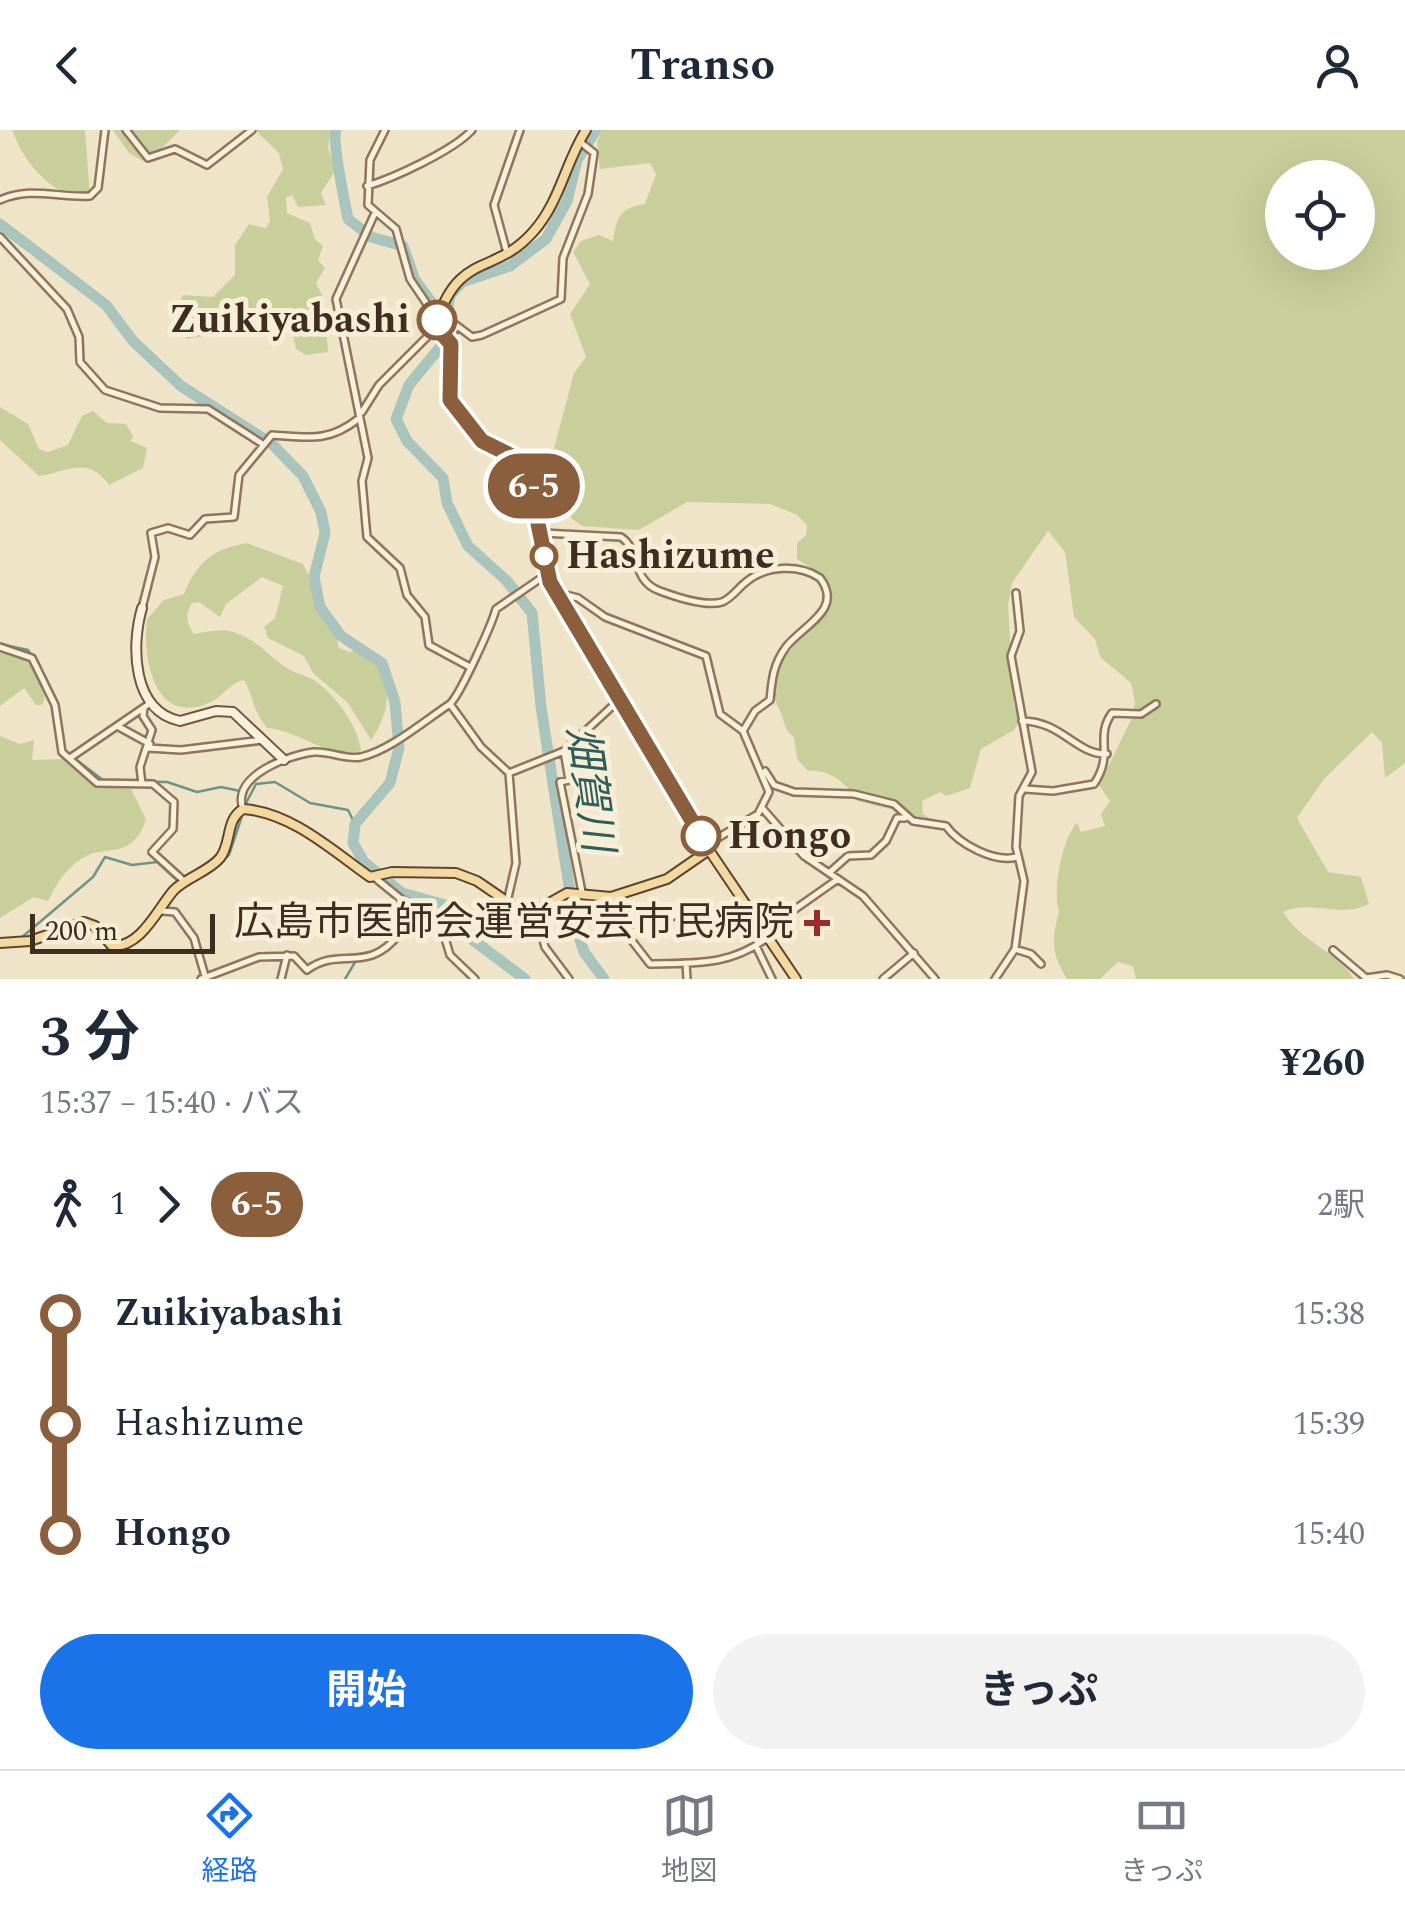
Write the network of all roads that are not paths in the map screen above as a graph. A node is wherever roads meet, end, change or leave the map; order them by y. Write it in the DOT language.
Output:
graph roads {
  1 [pos="105,130"];
  2 [pos="126,130"];
  3 [pos="252,130"];
  4 [pos="385,130"];
  5 [pos="472,130"];
  6 [pos="520,130"];
  7 [pos="586,130"];
  8 [pos="579,141"];
  9 [pos="367,186"];
  10 [pos="0,200"];
  11 [pos="374,214"];
  12 [pos="0,237"];
  13 [pos="508,252"];
  14 [pos="438,320"];
  15 [pos="449,339"];
  16 [pos="360,416"];
  17 [pos="261,443"];
  18 [pos="539,533"];
  19 [pos="547,574"];
  20 [pos="555,592"];
  21 [pos="1016,593"];
  22 [pos="142,608"];
  23 [pos="0,646"];
  24 [pos="468,666"];
  25 [pos="619,700"];
  26 [pos="450,704"];
  27 [pos="1156,704"];
  28 [pos="147,706"];
  29 [pos="1022,721"];
  30 [pos="119,727"];
  31 [pos="744,731"];
  32 [pos="265,739"];
  33 [pos="149,746"];
  34 [pos="560,752"];
  35 [pos="1106,754"];
  36 [pos="755,755"];
  37 [pos="70,758"];
  38 [pos="284,760"];
  39 [pos="508,773"];
  40 [pos="142,784"];
  41 [pos="1025,790"];
  42 [pos="246,809"];
  43 [pos="763,809"];
  44 [pos="908,819"];
  45 [pos="708,847"];
  46 [pos="1017,857"];
  47 [pos="830,872"];
  48 [pos="379,876"];
  49 [pos="838,878"];
  50 [pos="182,883"];
  51 [pos="581,891"];
  52 [pos="598,897"];
  53 [pos="401,900"];
  54 [pos="507,902"];
  55 [pos="162,911"];
  56 [pos="535,911"];
  57 [pos="703,926"];
  58 [pos="627,934"];
  59 [pos="766,934"];
  60 [pos="0,943"];
  61 [pos="756,946"];
  62 [pos="1016,949"];
  63 [pos="1333,950"];
  64 [pos="914,953"];
  65 [pos="286,955"];
  66 [pos="686,963"];
  67 [pos="1041,964"];
  68 [pos="204,978"];
  69 [pos="281,979"];
  70 [pos="475,979"];
  71 [pos="569,979"];
  72 [pos="687,979"];
  73 [pos="772,979"];
  74 [pos="796,979"];
  75 [pos="884,979"];
  76 [pos="935,979"];
  77 [pos="995,979"];
  78 [pos="1400,979"];
  1 -- 10 [label="street"];
  2 -- 3 [label="street"];
  4 -- 9 [label="street"];
  5 -- 9 [label="street"];
  6 -- 13 [label="street"];
  7 -- 8 [label="main road"];
  8 -- 13 [label="main road"];
  8 -- 15 [label="street"];
  9 -- 11 [label="street"];
  11 -- 14 [label="street"];
  11 -- 16 [label="street"];
  12 -- 17 [label="street"];
  13 -- 14 [label="main road"];
  14 -- 15 [label="main road"];
  14 -- 16 [label="street"];
  15 -- 18 [label="main road"];
  16 -- 17 [label="street"];
  16 -- 24 [label="street"];
  17 -- 22 [label="street"];
  18 -- 19 [label="main road"];
  18 -- 31 [label="street"];
  19 -- 20 [label="main road"];
  19 -- 24 [label="street"];
  20 -- 25 [label="main road"];
  20 -- 31 [label="street"];
  21 -- 29 [label="street"];
  22 -- 28 [label="street"];
  23 -- 37 [label="street"];
  24 -- 26 [label="street"];
  25 -- 34 [label="street"];
  25 -- 45 [label="main road"];
  26 -- 38 [label="street"];
  26 -- 39 [label="street"];
  27 -- 35 [label="street"];
  28 -- 30 [label="street"];
  28 -- 32 [label="street"];
  28 -- 33 [label="street"];
  29 -- 35 [label="street"];
  29 -- 41 [label="street"];
  30 -- 33 [label="street"];
  30 -- 37 [label="street"];
  31 -- 36 [label="street"];
  32 -- 33 [label="street"];
  32 -- 38 [label="street"];
  33 -- 40 [label="street"];
  34 -- 39 [label="street"];
  34 -- 51 [label="street"];
  35 -- 41 [label="street"];
  36 -- 43 [label="street"];
  36 -- 44 [label="street"];
  37 -- 40 [label="street"];
  38 -- 42 [label="street"];
  39 -- 54 [label="street"];
  40 -- 50 [label="street"];
  41 -- 46 [label="street"];
  42 -- 48 [label="main road"];
  42 -- 50 [label="main road"];
  43 -- 45 [label="street"];
  43 -- 47 [label="street"];
  44 -- 46 [label="street"];
  44 -- 47 [label="street"];
  45 -- 52 [label="main road"];
  45 -- 59 [label="main road"];
  46 -- 62 [label="street"];
  47 -- 49 [label="street"];
  48 -- 53 [label="street"];
  48 -- 54 [label="main road"];
  49 -- 59 [label="street"];
  49 -- 64 [label="street"];
  50 -- 55 [label="main road"];
  51 -- 52 [label="main road"];
  51 -- 56 [label="main road"];
  52 -- 58 [label="street"];
  53 -- 65 [label="street"];
  53 -- 70 [label="street"];
  54 -- 56 [label="main road"];
  55 -- 60 [label="main road"];
  55 -- 68 [label="street"];
  56 -- 71 [label="street"];
  57 -- 58 [label="street"];
  58 -- 66 [label="street"];
  59 -- 61 [label="street"];
  59 -- 74 [label="main road"];
  61 -- 66 [label="street"];
  61 -- 73 [label="street"];
  62 -- 67 [label="street"];
  62 -- 77 [label="street"];
  63 -- 78 [label="street"];
  64 -- 75 [label="street"];
  64 -- 76 [label="street"];
  65 -- 68 [label="street"];
  65 -- 69 [label="street"];
  66 -- 72 [label="street"];
}
